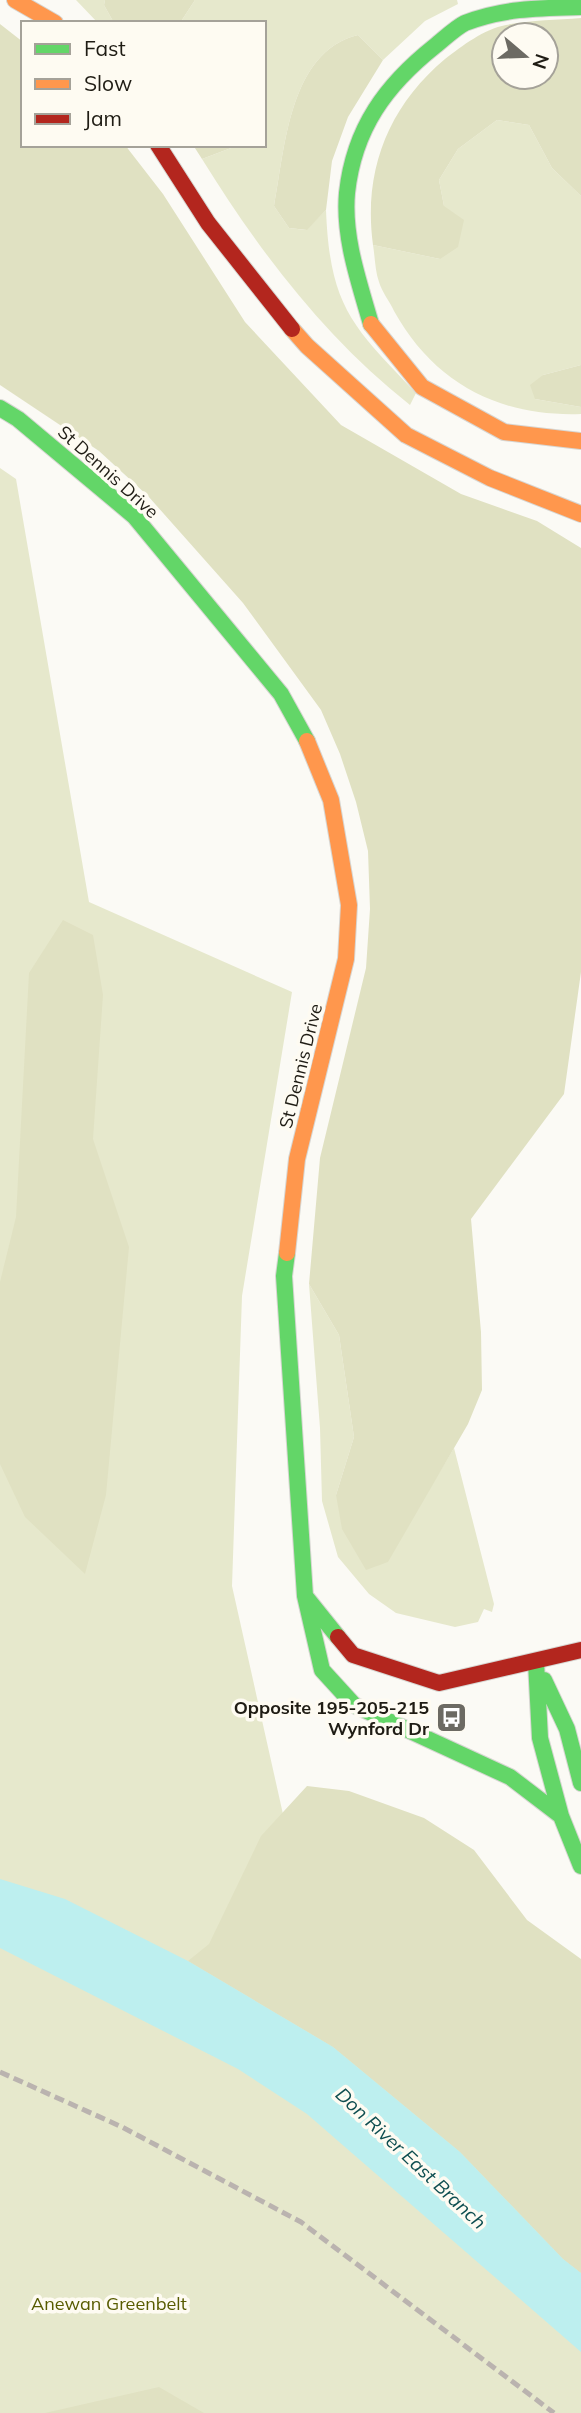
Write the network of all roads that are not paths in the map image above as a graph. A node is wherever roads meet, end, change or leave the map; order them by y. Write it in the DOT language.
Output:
graph roads {
  1 [pos="15,0"];
  2 [pos="581,7"];
  3 [pos="52,21"];
  4 [pos="159,147"];
  5 [pos="369,402"];
  6 [pos="0,408"];
  7 [pos="581,441"];
  8 [pos="542,480"];
  9 [pos="581,514"];
  10 [pos="305,1596"];
  11 [pos="581,1650"];
  12 [pos="536,1662"];
  13 [pos="581,1783"];
  14 [pos="561,1816"];
  15 [pos="581,1866"];
  1 -- 3 [label="main road"];
  2 -- 7 [label="main road"];
  4 -- 5 [label="main road"];
  5 -- 8 [label="main road"];
  5 -- 9 [label="main road"];
  6 -- 10 [label="main road, St Dennis Drive"];
  10 -- 12 [label="main road"];
  10 -- 14 [label="main road, St Dennis Drive"];
  11 -- 12 [label="main road"];
  12 -- 13 [label="main road"];
  12 -- 14 [label="main road"];
  14 -- 15 [label="main road"];
}
